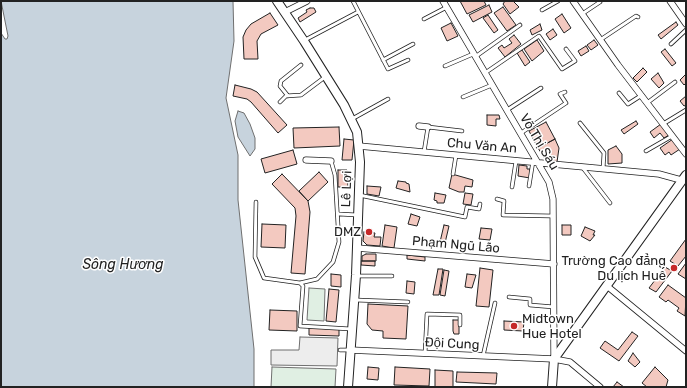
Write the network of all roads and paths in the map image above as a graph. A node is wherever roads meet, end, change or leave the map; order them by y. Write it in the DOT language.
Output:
graph roads {
  1 [pos="277,1"];
  2 [pos="307,1"];
  3 [pos="353,1"];
  4 [pos="443,1"];
  5 [pos="558,1"];
  6 [pos="573,1"];
  7 [pos="670,1"];
  8 [pos="600,2"];
  9 [pos="447,7"];
  10 [pos="542,10"];
  11 [pos="285,12"];
  12 [pos="358,12"];
  13 [pos="582,14"];
  14 [pos="638,17"];
  15 [pos="424,19"];
  16 [pos="686,24"];
  17 [pos="520,25"];
  18 [pos="686,30"];
  19 [pos="600,40"];
  20 [pos="304,41"];
  21 [pos="413,44"];
  22 [pos="671,44"];
  23 [pos="566,49"];
  24 [pos="474,55"];
  25 [pos="383,60"];
  26 [pos="408,60"];
  27 [pos="301,65"];
  28 [pos="445,66"];
  29 [pos="485,73"];
  30 [pos="326,76"];
  31 [pos="675,82"];
  32 [pos="492,85"];
  33 [pos="541,88"];
  34 [pos="565,92"];
  35 [pos="619,93"];
  36 [pos="642,95"];
  37 [pos="288,96"];
  38 [pos="463,97"];
  39 [pos="388,99"];
  40 [pos="280,102"];
  41 [pos="647,103"];
  42 [pos="506,110"];
  43 [pos="686,110"];
  44 [pos="352,120"];
  45 [pos="580,123"];
  46 [pos="663,124"];
  47 [pos="419,126"];
  48 [pos="428,127"];
  49 [pos="462,132"];
  50 [pos="521,133"];
  51 [pos="672,136"];
  52 [pos="359,146"];
  53 [pos="646,151"];
  54 [pos="424,152"];
  55 [pos="686,154"];
  56 [pos="456,155"];
  57 [pos="306,160"];
  58 [pos="516,160"];
  59 [pos="331,161"];
  60 [pos="536,161"];
  61 [pos="583,168"];
  62 [pos="602,170"];
  63 [pos="452,174"];
  64 [pos="683,177"];
  65 [pos="529,186"];
  66 [pos="512,187"];
  67 [pos="359,195"];
  68 [pos="497,199"];
  69 [pos="256,202"];
  70 [pos="610,203"];
  71 [pos="480,204"];
  72 [pos="339,214"];
  73 [pos="358,216"];
  74 [pos="552,216"];
  75 [pos="357,248"];
  76 [pos="554,264"];
  77 [pos="356,276"];
  78 [pos="392,276"];
  79 [pos="300,283"];
  80 [pos="607,286"];
  81 [pos="509,297"];
  82 [pos="354,300"];
  83 [pos="408,302"];
  84 [pos="495,303"];
  85 [pos="554,307"];
  86 [pos="460,325"];
  87 [pos="351,329"];
  88 [pos="340,350"];
  89 [pos="350,350"];
  90 [pos="686,351"];
  91 [pos="425,354"];
  92 [pos="483,357"];
  93 [pos="554,360"];
  94 [pos="348,387"];
  95 [pos="552,387"];
  96 [pos="600,387"];
  1 -- 11 [label="main road, Lê Lợi"];
  2 -- 11 [label="street"];
  3 -- 12 [label="lane"];
  4 -- 9 [label="street, Võ Thị Sáu"];
  5 -- 10 [label="lane"];
  6 -- 13 [label="street"];
  7 -- 16 [label="street"];
  8 -- 13 [label="lane"];
  9 -- 15 [label="lane"];
  9 -- 24 [label="street, Võ Thị Sáu"];
  11 -- 20 [label="main road, Lê Lợi"];
  12 -- 20 [label="lane"];
  12 -- 25 [label="lane"];
  13 -- 19 [label="street"];
  14 -- 19 [label="lane"];
  17 -- 24 [label="lane"];
  18 -- 22 [label="lane"];
  19 -- 36 [label="street"];
  20 -- 30 [label="main road, Lê Lợi"];
  21 -- 25 [label="lane"];
  23 -- 29 [label="lane"];
  24 -- 28 [label="lane"];
  24 -- 29 [label="street, Võ Thị Sáu"];
  25 -- 26 [label="lane"];
  27 -- 37 [label="lane"];
  29 -- 32 [label="street, Võ Thị Sáu"];
  30 -- 37 [label="lane"];
  30 -- 44 [label="main road, Lê Lợi"];
  31 -- 41 [label="lane"];
  32 -- 38 [label="lane"];
  32 -- 42 [label="street, Võ Thị Sáu"];
  33 -- 42 [label="lane"];
  34 -- 50 [label="lane"];
  35 -- 36 [label="lane"];
  36 -- 41 [label="street"];
  37 -- 40 [label="lane"];
  39 -- 44 [label="lane"];
  41 -- 46 [label="street"];
  42 -- 50 [label="street, Võ Thị Sáu"];
  43 -- 46 [label="lane"];
  44 -- 52 [label="main road, Lê Lợi"];
  45 -- 62 [label="lane"];
  46 -- 51 [label="street"];
  47 -- 48 [label="street"];
  48 -- 49 [label="lane"];
  48 -- 54 [label="lane"];
  50 -- 60 [label="street, Võ Thị Sáu"];
  51 -- 53 [label="lane"];
  51 -- 55 [label="street"];
  52 -- 54 [label="street, Chu Văn An"];
  52 -- 67 [label="main road, Lê Lợi"];
  54 -- 56 [label="street, Chu Văn An"];
  56 -- 58 [label="street, Chu Văn An"];
  56 -- 63 [label="lane"];
  57 -- 59 [label="street"];
  58 -- 60 [label="street, Chu Văn An"];
  58 -- 66 [label="lane"];
  59 -- 72 [label="lane"];
  60 -- 61 [label="street, Chu Văn An"];
  60 -- 65 [label="lane"];
  60 -- 74 [label="street, Võ Thị Sáu"];
  61 -- 62 [label="street, Chu Văn An"];
  61 -- 70 [label="lane"];
  62 -- 64 [label="street, Chu Văn An"];
  64 -- 80 [label="main road"];
  67 -- 71 [label="lane"];
  67 -- 73 [label="main road, Lê Lợi"];
  68 -- 74 [label="lane"];
  69 -- 79 [label="lane"];
  72 -- 73 [label="lane"];
  72 -- 79 [label="lane"];
  73 -- 75 [label="main road, Lê Lợi"];
  74 -- 76 [label="street, Võ Thị Sáu"];
  75 -- 76 [label="street, Phạm Ngũ Lão"];
  75 -- 77 [label="main road, Lê Lợi"];
  76 -- 85 [label="street, Võ Thị Sáu"];
  77 -- 78 [label="lane"];
  77 -- 82 [label="main road, Lê Lợi"];
  79 -- 87 [label="lane"];
  80 -- 90 [label="street"];
  80 -- 93 [label="main road"];
  81 -- 85 [label="lane"];
  82 -- 83 [label="lane"];
  82 -- 87 [label="main road, Lê Lợi"];
  84 -- 92 [label="lane"];
  85 -- 93 [label="street, Võ Thị Sáu"];
  86 -- 91 [label="lane"];
  87 -- 89 [label="main road, Lê Lợi"];
  88 -- 89 [label="lane"];
  89 -- 91 [label="street, Đội Cung"];
  89 -- 94 [label="main road, Lê Lợi"];
  91 -- 92 [label="street, Đội Cung"];
  92 -- 93 [label="street, Đội Cung"];
  93 -- 95 [label="main road"];
  93 -- 96 [label="street, Đội Cung"];
}
